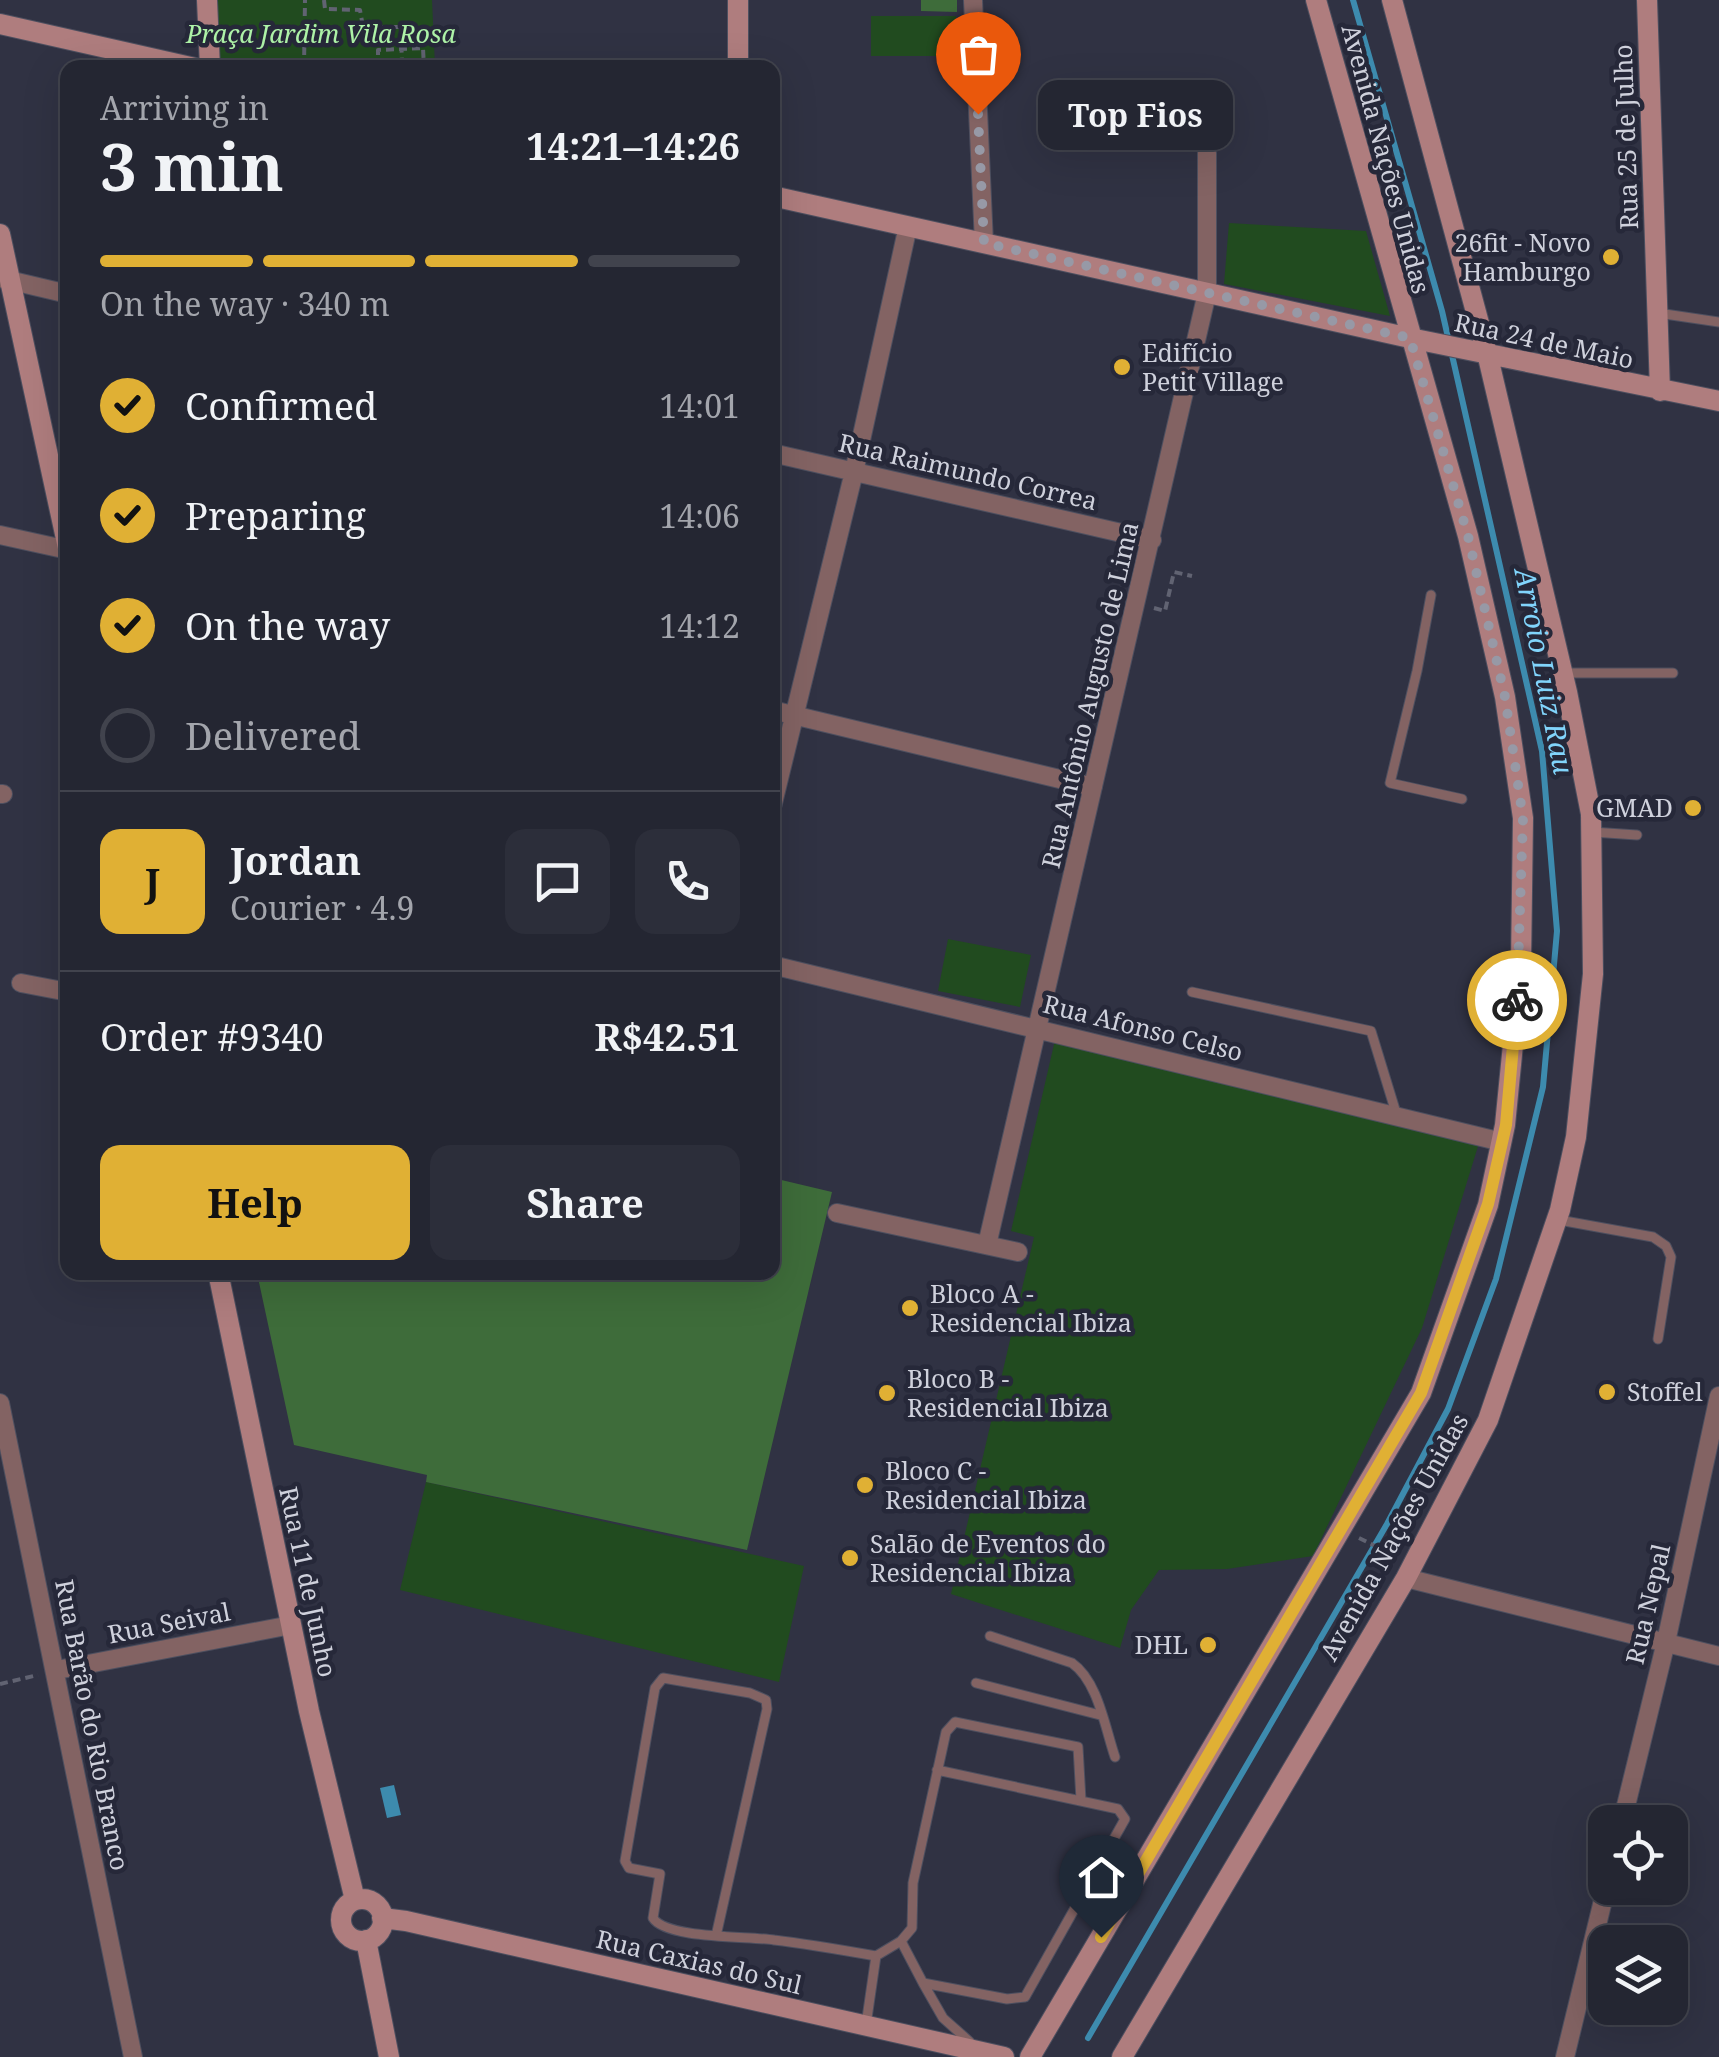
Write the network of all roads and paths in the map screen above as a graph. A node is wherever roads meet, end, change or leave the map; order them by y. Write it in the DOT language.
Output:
graph roads {
  1 [pos="207,0"];
  2 [pos="305,0"];
  3 [pos="324,0"];
  4 [pos="738,0"];
  5 [pos="974,0"];
  6 [pos="1316,0"];
  7 [pos="1392,0"];
  8 [pos="1646,0"];
  9 [pos="0,24"];
  10 [pos="402,49"];
  11 [pos="160,60"];
  12 [pos="210,60"];
  13 [pos="304,60"];
  14 [pos="378,60"];
  15 [pos="402,60"];
  16 [pos="424,60"];
  17 [pos="738,60"];
  18 [pos="1207,152"];
  19 [pos="780,198"];
  20 [pos="908,226"];
  21 [pos="0,234"];
  22 [pos="984,243"];
  23 [pos="5,280"];
  24 [pos="60,292"];
  25 [pos="1206,293"];
  26 [pos="1658,313"];
  27 [pos="1719,322"];
  28 [pos="1410,338"];
  29 [pos="1488,353"];
  30 [pos="1660,391"];
  31 [pos="1719,401"];
  32 [pos="780,456"];
  33 [pos="854,472"];
  34 [pos="60,515"];
  35 [pos="0,535"];
  36 [pos="1152,540"];
  37 [pos="60,547"];
  38 [pos="1192,576"];
  39 [pos="1431,596"];
  40 [pos="1166,611"];
  41 [pos="1562,673"];
  42 [pos="1673,673"];
  43 [pos="780,712"];
  44 [pos="795,716"];
  45 [pos="780,775"];
  46 [pos="1093,787"];
  47 [pos="1462,799"];
  48 [pos="1592,832"];
  49 [pos="1636,835"];
  50 [pos="780,967"];
  51 [pos="20,983"];
  52 [pos="60,990"];
  53 [pos="1192,992"];
  54 [pos="1038,1027"];
  55 [pos="1397,1116"];
  56 [pos="1502,1142"];
  57 [pos="837,1213"];
  58 [pos="1557,1219"];
  59 [pos="988,1245"];
  60 [pos="1018,1252"];
  61 [pos="220,1280"];
  62 [pos="1658,1339"];
  63 [pos="1719,1396"];
  64 [pos="0,1403"];
  65 [pos="1352,1534"];
  66 [pos="1405,1569"];
  67 [pos="291,1625"];
  68 [pos="990,1636"];
  69 [pos="1666,1642"];
  70 [pos="1719,1656"];
  71 [pos="57,1670"];
  72 [pos="976,1683"];
  73 [pos="0,1684"];
  74 [pos="1100,1716"];
  75 [pos="1115,1756"];
  76 [pos="937,1770"];
  77 [pos="1081,1800"];
  78 [pos="1626,1805"];
  79 [pos="355,1900"];
  80 [pos="1602,1905"];
  81 [pos="382,1918"];
  82 [pos="716,1936"];
  83 [pos="366,1940"];
  84 [pos="901,1941"];
  85 [pos="876,1956"];
  86 [pos="923,1983"];
  87 [pos="866,2025"];
  88 [pos="1000,2056"];
  89 [pos="133,2057"];
  90 [pos="389,2057"];
  91 [pos="1030,2057"];
  92 [pos="1122,2057"];
  93 [pos="1565,2057"];
  1 -- 12 [label="main road"];
  2 -- 13 [label="path"];
  3 -- 10 [label="path"];
  4 -- 17 [label="main road"];
  5 -- 22 [label="street"];
  6 -- 28 [label="main road, Avenida Nações Unidas"];
  7 -- 29 [label="main road, Avenida Nações Unidas"];
  8 -- 26 [label="main road, Rua 25 de Julho"];
  9 -- 11 [label="main road"];
  10 -- 14 [label="path"];
  10 -- 15 [label="path"];
  10 -- 16 [label="path"];
  18 -- 25 [label="street, Rua Antônio Augusto de Lima"];
  19 -- 20 [label="main road, Rua 24 de Maio"];
  20 -- 22 [label="main road, Rua 24 de Maio"];
  20 -- 33 [label="street"];
  21 -- 23 [label="main road"];
  22 -- 25 [label="main road, Rua 24 de Maio"];
  23 -- 24 [label="street"];
  23 -- 34 [label="main road"];
  25 -- 28 [label="main road, Rua 24 de Maio"];
  25 -- 36 [label="street, Rua Antônio Augusto de Lima"];
  26 -- 27 [label="lane"];
  26 -- 30 [label="main road, Rua 25 de Julho"];
  28 -- 29 [label="main road, Rua 24 de Maio"];
  28 -- 56 [label="main road, Avenida Nações Unidas"];
  29 -- 30 [label="main road, Rua 24 de Maio"];
  29 -- 41 [label="main road, Avenida Nações Unidas"];
  30 -- 31 [label="main road, Rua 24 de Maio"];
  32 -- 33 [label="street, Rua Raimundo Correa"];
  33 -- 36 [label="street, Rua Raimundo Correa"];
  33 -- 44 [label="street"];
  35 -- 37 [label="street"];
  36 -- 46 [label="street, Rua Antônio Augusto de Lima"];
  38 -- 40 [label="path"];
  39 -- 47 [label="lane"];
  41 -- 42 [label="lane"];
  41 -- 48 [label="main road, Avenida Nações Unidas"];
  43 -- 44 [label="street"];
  44 -- 45 [label="street"];
  44 -- 46 [label="street"];
  46 -- 54 [label="street, Rua Antônio Augusto de Lima"];
  48 -- 49 [label="lane"];
  48 -- 58 [label="main road, Avenida Nações Unidas"];
  50 -- 54 [label="street, Rua Afonso Celso"];
  51 -- 52 [label="street"];
  53 -- 55 [label="lane"];
  54 -- 55 [label="street, Rua Afonso Celso"];
  54 -- 59 [label="street, Rua Antônio Augusto de Lima"];
  55 -- 56 [label="street, Rua Afonso Celso"];
  56 -- 91 [label="main road, Avenida Nações Unidas"];
  57 -- 59 [label="street"];
  58 -- 62 [label="lane"];
  58 -- 66 [label="main road, Avenida Nações Unidas"];
  59 -- 60 [label="street"];
  61 -- 67 [label="main road, Rua 11 de Junho"];
  63 -- 69 [label="street, Rua Nepal"];
  64 -- 71 [label="street, Rua Barão do Rio Branco"];
  65 -- 66 [label="path"];
  66 -- 69 [label="street"];
  66 -- 92 [label="main road, Avenida Nações Unidas"];
  67 -- 71 [label="street, Rua Seival"];
  67 -- 79 [label="main road, Rua 11 de Junho"];
  68 -- 74 [label="lane"];
  69 -- 70 [label="street"];
  69 -- 78 [label="street, Rua Nepal"];
  71 -- 73 [label="path"];
  71 -- 89 [label="street, Rua Barão do Rio Branco"];
  72 -- 74 [label="lane"];
  74 -- 75 [label="lane"];
  76 -- 77 [label="lane"];
  76 -- 77 [label="lane"];
  76 -- 84 [label="lane"];
  77 -- 86 [label="lane"];
  79 -- 81 [label="main road"];
  79 -- 83 [label="main road"];
  80 -- 93 [label="street"];
  81 -- 83 [label="main road"];
  81 -- 87 [label="main road, Rua Caxias do Sul"];
  82 -- 82 [label="lane"];
  82 -- 85 [label="lane"];
  83 -- 90 [label="main road"];
  84 -- 85 [label="lane"];
  84 -- 86 [label="lane"];
  85 -- 87 [label="lane"];
  86 -- 88 [label="lane"];
  87 -- 88 [label="main road, Rua Caxias do Sul"];
}
